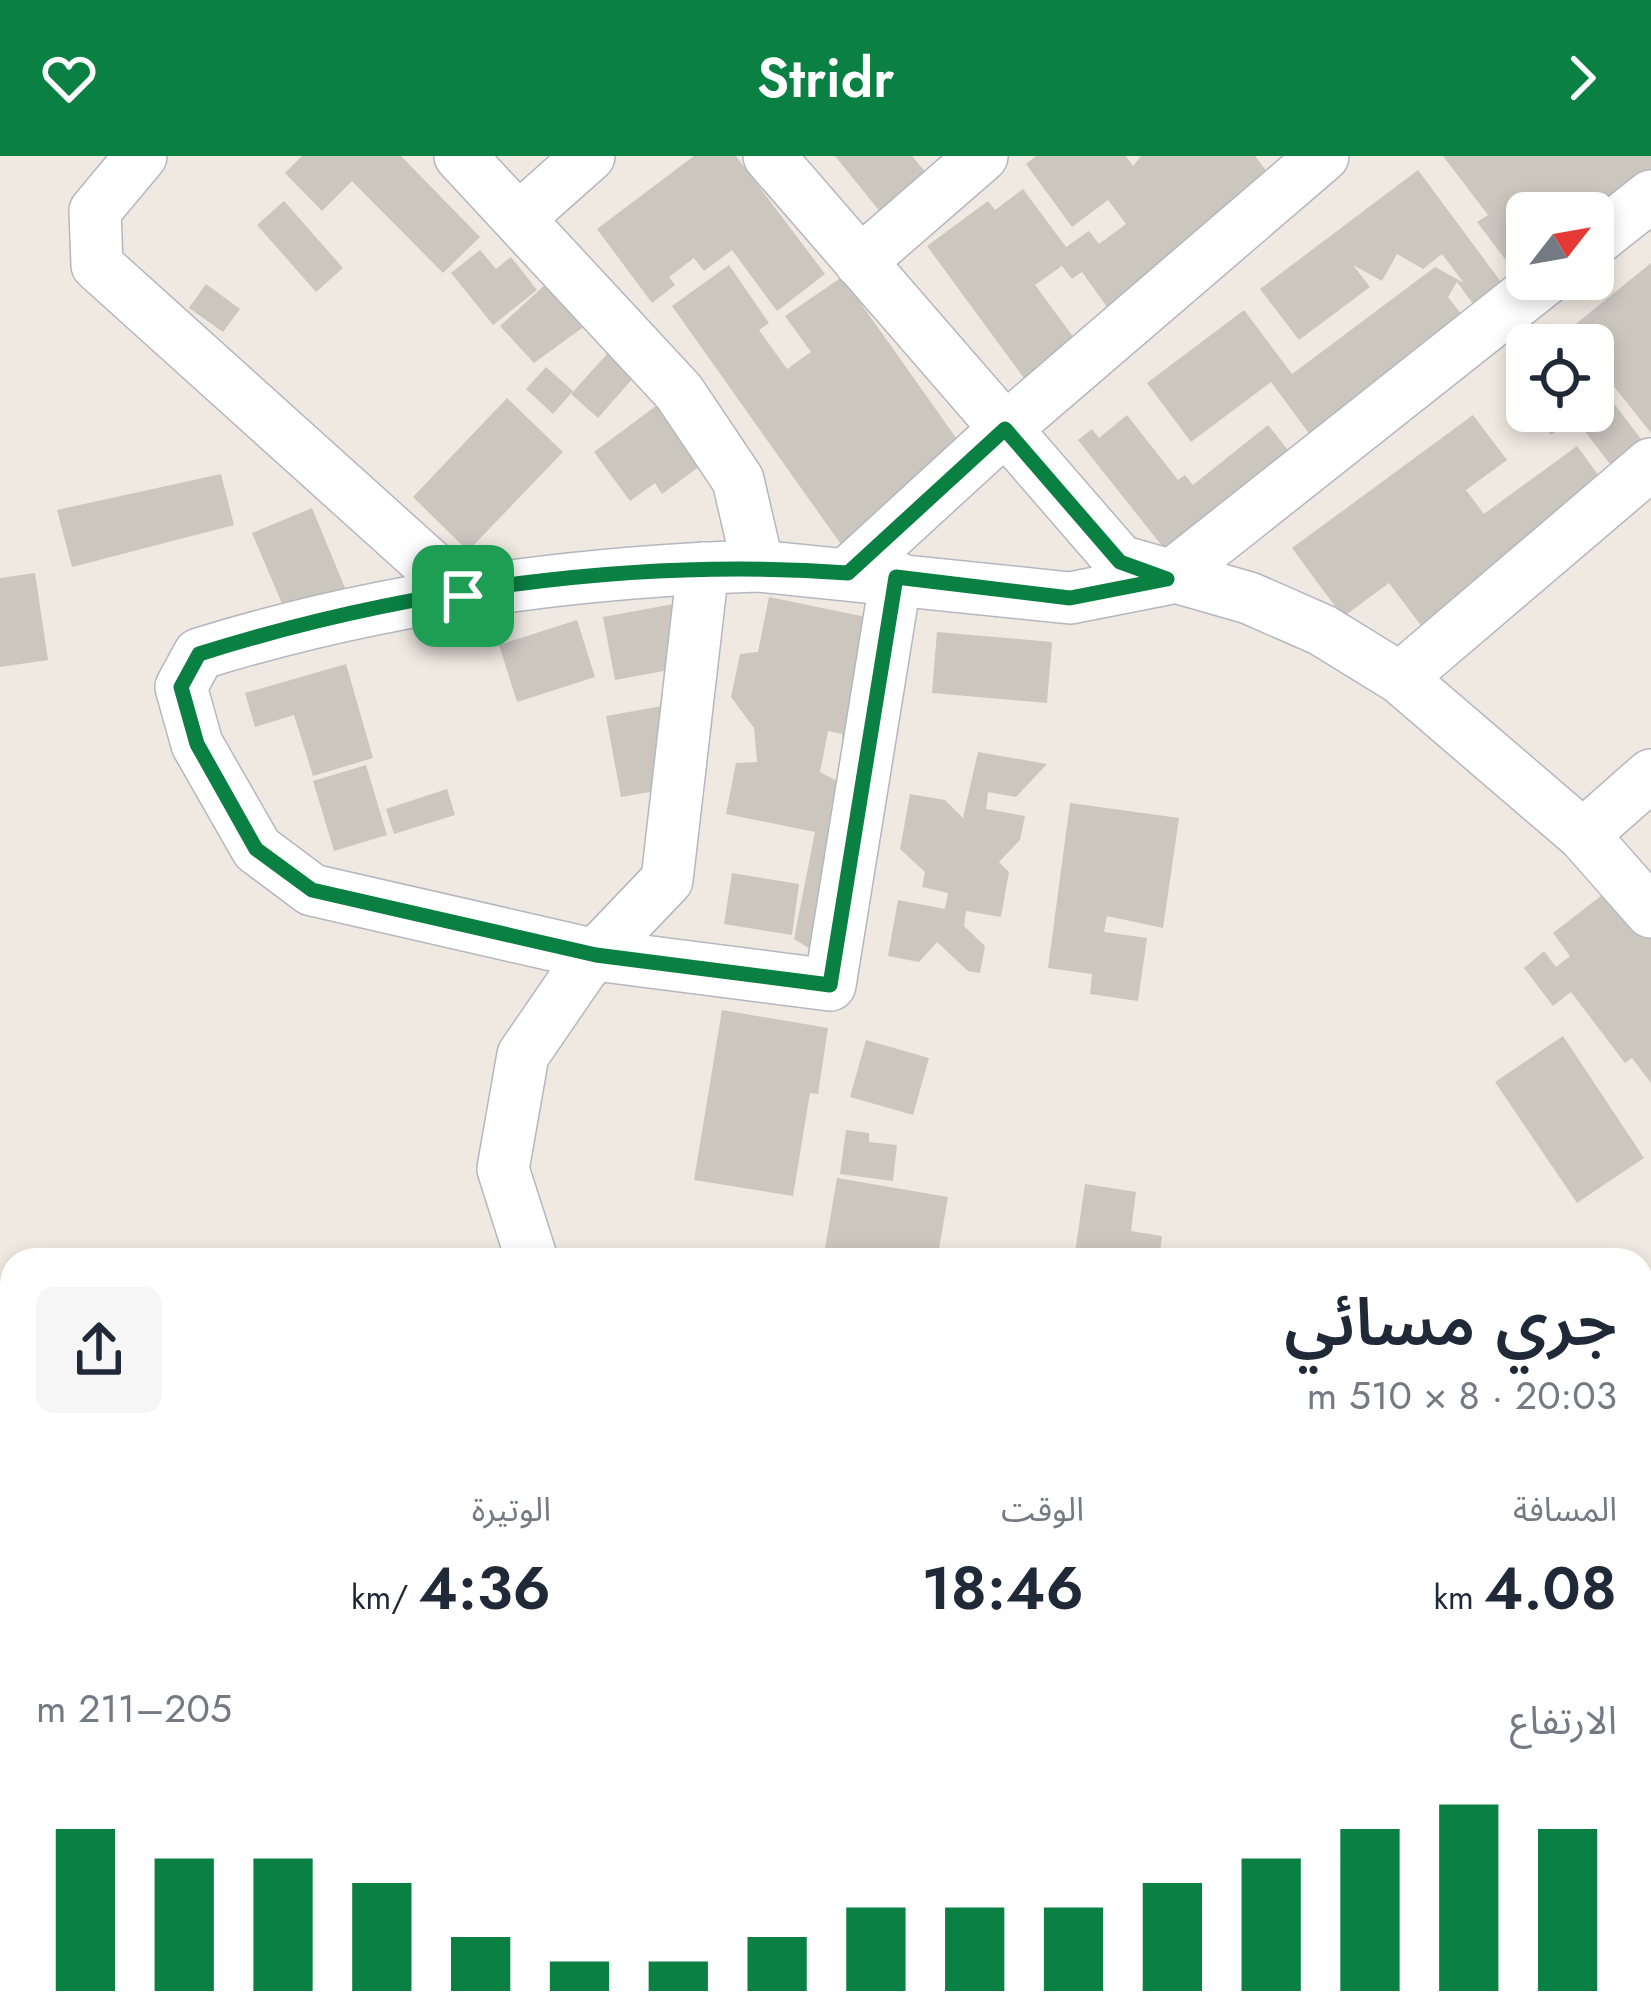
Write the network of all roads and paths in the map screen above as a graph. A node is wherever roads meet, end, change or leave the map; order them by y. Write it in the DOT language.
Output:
graph roads {
  1 [pos="141,156"];
  2 [pos="460,156"];
  3 [pos="589,156"];
  4 [pos="769,156"];
  5 [pos="982,156"];
  6 [pos="1323,156"];
  7 [pos="1651,196"];
  8 [pos="519,218"];
  9 [pos="1614,225"];
  10 [pos="860,262"];
  11 [pos="1519,300"];
  12 [pos="1005,429"];
  13 [pos="1651,464"];
  14 [pos="758,566"];
  15 [pos="703,568"];
  16 [pos="872,575"];
  17 [pos="1167,579"];
  18 [pos="463,596"];
  19 [pos="1400,678"];
  20 [pos="1651,775"];
  21 [pos="1582,835"];
  22 [pos="1651,912"];
  23 [pos="596,955"];
  24 [pos="528,1248"];
  1 -- 18 [label="street"];
  2 -- 8 [label="street"];
  3 -- 8 [label="street"];
  4 -- 10 [label="street"];
  5 -- 10 [label="street"];
  6 -- 12 [label="street"];
  7 -- 9 [label="street"];
  8 -- 14 [label="street"];
  10 -- 12 [label="street"];
  11 -- 17 [label="street"];
  12 -- 16 [label="street"];
  12 -- 17 [label="street"];
  13 -- 19 [label="street"];
  14 -- 15 [label="street"];
  14 -- 16 [label="street"];
  15 -- 18 [label="street"];
  15 -- 23 [label="street"];
  16 -- 17 [label="street"];
  16 -- 23 [label="street"];
  17 -- 19 [label="street"];
  18 -- 23 [label="street"];
  19 -- 21 [label="street"];
  20 -- 21 [label="street"];
  21 -- 22 [label="street"];
  23 -- 24 [label="street"];
}
